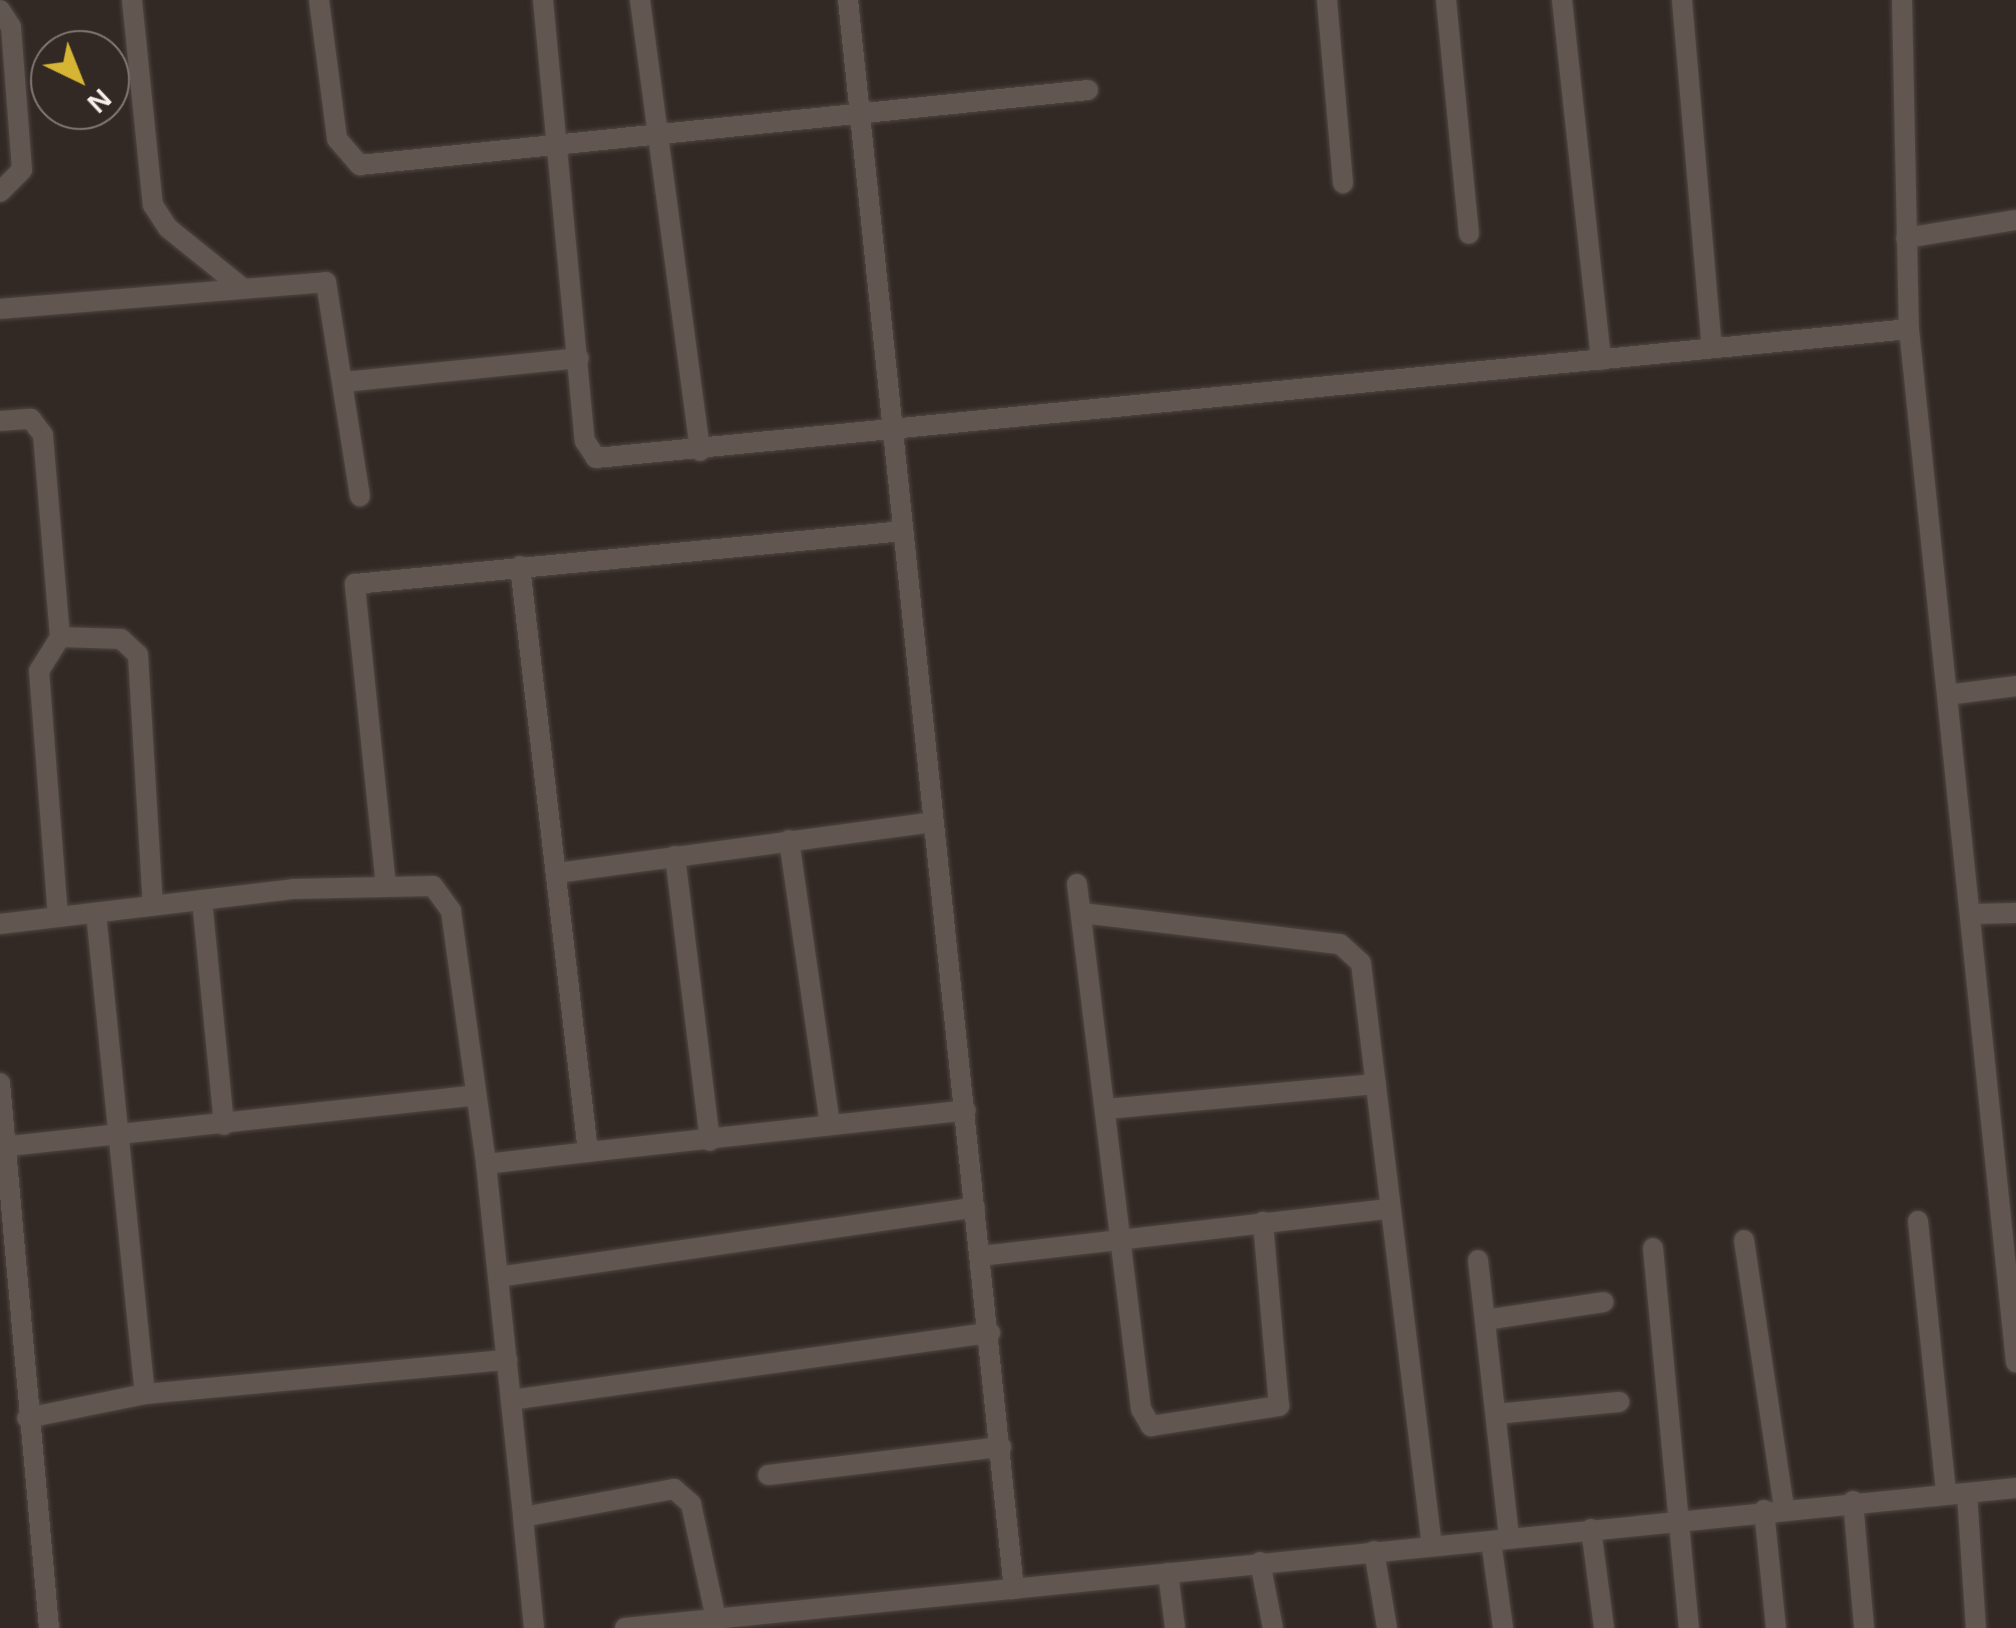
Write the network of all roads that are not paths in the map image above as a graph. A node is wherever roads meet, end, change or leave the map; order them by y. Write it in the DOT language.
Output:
graph roads {
  1 [pos="132,0"];
  2 [pos="320,0"];
  3 [pos="542,0"];
  4 [pos="640,0"];
  5 [pos="848,0"];
  6 [pos="1327,0"];
  7 [pos="1446,0"];
  8 [pos="1562,0"];
  9 [pos="1682,0"];
  10 [pos="1902,0"];
  11 [pos="0,10"];
  12 [pos="1088,90"];
  13 [pos="859,107"];
  14 [pos="662,134"];
  15 [pos="560,145"];
  16 [pos="1343,183"];
  17 [pos="0,192"];
  18 [pos="2016,220"];
  19 [pos="1469,234"];
  20 [pos="1906,238"];
  21 [pos="240,286"];
  22 [pos="0,309"];
  23 [pos="1910,329"];
  24 [pos="1712,348"];
  25 [pos="578,358"];
  26 [pos="1601,360"];
  27 [pos="344,382"];
  28 [pos="0,420"];
  29 [pos="895,430"];
  30 [pos="700,450"];
  31 [pos="360,496"];
  32 [pos="904,531"];
  33 [pos="520,566"];
  34 [pos="60,637"];
  35 [pos="2016,686"];
  36 [pos="1948,695"];
  37 [pos="927,822"];
  38 [pos="789,840"];
  39 [pos="675,856"];
  40 [pos="557,873"];
  41 [pos="1077,884"];
  42 [pos="386,886"];
  43 [pos="202,900"];
  44 [pos="153,906"];
  45 [pos="1082,912"];
  46 [pos="96,913"];
  47 [pos="2016,913"];
  48 [pos="1974,914"];
  49 [pos="58,917"];
  50 [pos="0,924"];
  51 [pos="0,1083"];
  52 [pos="1376,1084"];
  53 [pos="473,1096"];
  54 [pos="1106,1109"];
  55 [pos="966,1110"];
  56 [pos="224,1125"];
  57 [pos="830,1125"];
  58 [pos="117,1137"];
  59 [pos="710,1141"];
  60 [pos="3,1147"];
  61 [pos="588,1152"];
  62 [pos="486,1164"];
  63 [pos="974,1208"];
  64 [pos="1390,1208"];
  65 [pos="1918,1221"];
  66 [pos="1263,1222"];
  67 [pos="1122,1238"];
  68 [pos="1744,1240"];
  69 [pos="1653,1248"];
  70 [pos="981,1256"];
  71 [pos="1478,1260"];
  72 [pos="498,1277"];
  73 [pos="1604,1302"];
  74 [pos="1486,1320"];
  75 [pos="990,1333"];
  76 [pos="507,1360"];
  77 [pos="2016,1362"];
  78 [pos="145,1394"];
  79 [pos="511,1400"];
  80 [pos="1619,1402"];
  81 [pos="1496,1414"];
  82 [pos="27,1418"];
  83 [pos="1001,1447"];
  84 [pos="768,1475"];
  85 [pos="2016,1488"];
  86 [pos="1957,1493"];
  87 [pos="1853,1501"];
  88 [pos="1774,1509"];
  89 [pos="1678,1515"];
  90 [pos="523,1516"];
  91 [pos="1591,1529"];
  92 [pos="1500,1540"];
  93 [pos="1432,1546"];
  94 [pos="1374,1552"];
  95 [pos="1260,1562"];
  96 [pos="1168,1574"];
  97 [pos="1014,1589"];
  98 [pos="717,1623"];
  99 [pos="761,1625"];
  100 [pos="50,1628"];
  101 [pos="534,1628"];
  102 [pos="625,1628"];
  103 [pos="1175,1628"];
  104 [pos="1274,1628"];
  105 [pos="1387,1628"];
  106 [pos="1503,1628"];
  107 [pos="1604,1628"];
  108 [pos="1689,1628"];
  109 [pos="1776,1628"];
  110 [pos="1864,1628"];
  111 [pos="1976,1628"];
  1 -- 21 [label="street"];
  2 -- 15 [label="street"];
  3 -- 15 [label="street"];
  4 -- 14 [label="street"];
  5 -- 13 [label="street"];
  6 -- 16 [label="street"];
  7 -- 19 [label="street"];
  8 -- 26 [label="street"];
  9 -- 24 [label="street"];
  10 -- 20 [label="street"];
  11 -- 17 [label="street"];
  12 -- 13 [label="street"];
  13 -- 14 [label="street"];
  13 -- 29 [label="street"];
  14 -- 15 [label="street"];
  14 -- 30 [label="street"];
  15 -- 25 [label="street"];
  18 -- 20 [label="street"];
  20 -- 23 [label="street"];
  21 -- 22 [label="street"];
  21 -- 27 [label="street"];
  23 -- 24 [label="street"];
  23 -- 36 [label="street"];
  24 -- 26 [label="street"];
  25 -- 27 [label="street"];
  25 -- 30 [label="street"];
  26 -- 29 [label="street"];
  27 -- 31 [label="street"];
  28 -- 34 [label="street"];
  29 -- 30 [label="street"];
  29 -- 32 [label="street"];
  32 -- 33 [label="street"];
  32 -- 37 [label="street"];
  33 -- 40 [label="street"];
  33 -- 42 [label="street"];
  34 -- 44 [label="street"];
  34 -- 49 [label="street"];
  35 -- 36 [label="street"];
  36 -- 48 [label="street"];
  37 -- 38 [label="street"];
  37 -- 55 [label="street"];
  38 -- 39 [label="street"];
  38 -- 57 [label="street"];
  39 -- 40 [label="street"];
  39 -- 59 [label="street"];
  40 -- 61 [label="street"];
  41 -- 45 [label="street"];
  42 -- 43 [label="street"];
  42 -- 53 [label="street"];
  43 -- 44 [label="street"];
  43 -- 56 [label="street"];
  44 -- 46 [label="street"];
  45 -- 52 [label="street"];
  45 -- 54 [label="street"];
  46 -- 49 [label="street"];
  46 -- 58 [label="street"];
  47 -- 48 [label="street"];
  48 -- 77 [label="street"];
  49 -- 50 [label="street"];
  51 -- 60 [label="street"];
  52 -- 54 [label="street"];
  52 -- 64 [label="street"];
  53 -- 56 [label="street"];
  53 -- 62 [label="street"];
  54 -- 67 [label="street"];
  55 -- 57 [label="street"];
  55 -- 63 [label="street"];
  56 -- 58 [label="street"];
  57 -- 59 [label="street"];
  58 -- 60 [label="street"];
  58 -- 78 [label="street"];
  59 -- 61 [label="street"];
  60 -- 82 [label="street"];
  61 -- 62 [label="street"];
  62 -- 72 [label="street"];
  63 -- 70 [label="street"];
  63 -- 72 [label="street"];
  64 -- 66 [label="street"];
  64 -- 93 [label="street"];
  65 -- 86 [label="street"];
  66 -- 67 [label="street"];
  66 -- 67 [label="street"];
  67 -- 70 [label="street"];
  68 -- 88 [label="street"];
  69 -- 89 [label="street"];
  70 -- 75 [label="street"];
  71 -- 74 [label="street"];
  72 -- 76 [label="street"];
  73 -- 74 [label="street"];
  74 -- 81 [label="street"];
  75 -- 79 [label="street"];
  75 -- 83 [label="street"];
  76 -- 78 [label="street"];
  76 -- 79 [label="street"];
  78 -- 82 [label="street"];
  79 -- 90 [label="street"];
  80 -- 81 [label="street"];
  81 -- 92 [label="street"];
  82 -- 100 [label="street"];
  83 -- 84 [label="street"];
  83 -- 97 [label="street"];
  85 -- 86 [label="street"];
  86 -- 87 [label="street"];
  86 -- 111 [label="street"];
  87 -- 88 [label="street"];
  87 -- 110 [label="street"];
  88 -- 89 [label="street"];
  88 -- 109 [label="street"];
  89 -- 91 [label="street"];
  89 -- 108 [label="street"];
  90 -- 98 [label="street"];
  90 -- 101 [label="street"];
  91 -- 92 [label="street"];
  91 -- 107 [label="street"];
  92 -- 93 [label="street"];
  92 -- 106 [label="street"];
  93 -- 94 [label="street"];
  94 -- 95 [label="street"];
  94 -- 105 [label="street"];
  95 -- 96 [label="street"];
  95 -- 104 [label="street"];
  96 -- 97 [label="street"];
  96 -- 103 [label="street"];
  97 -- 99 [label="street"];
  98 -- 99 [label="street"];
  98 -- 102 [label="street"];
}
